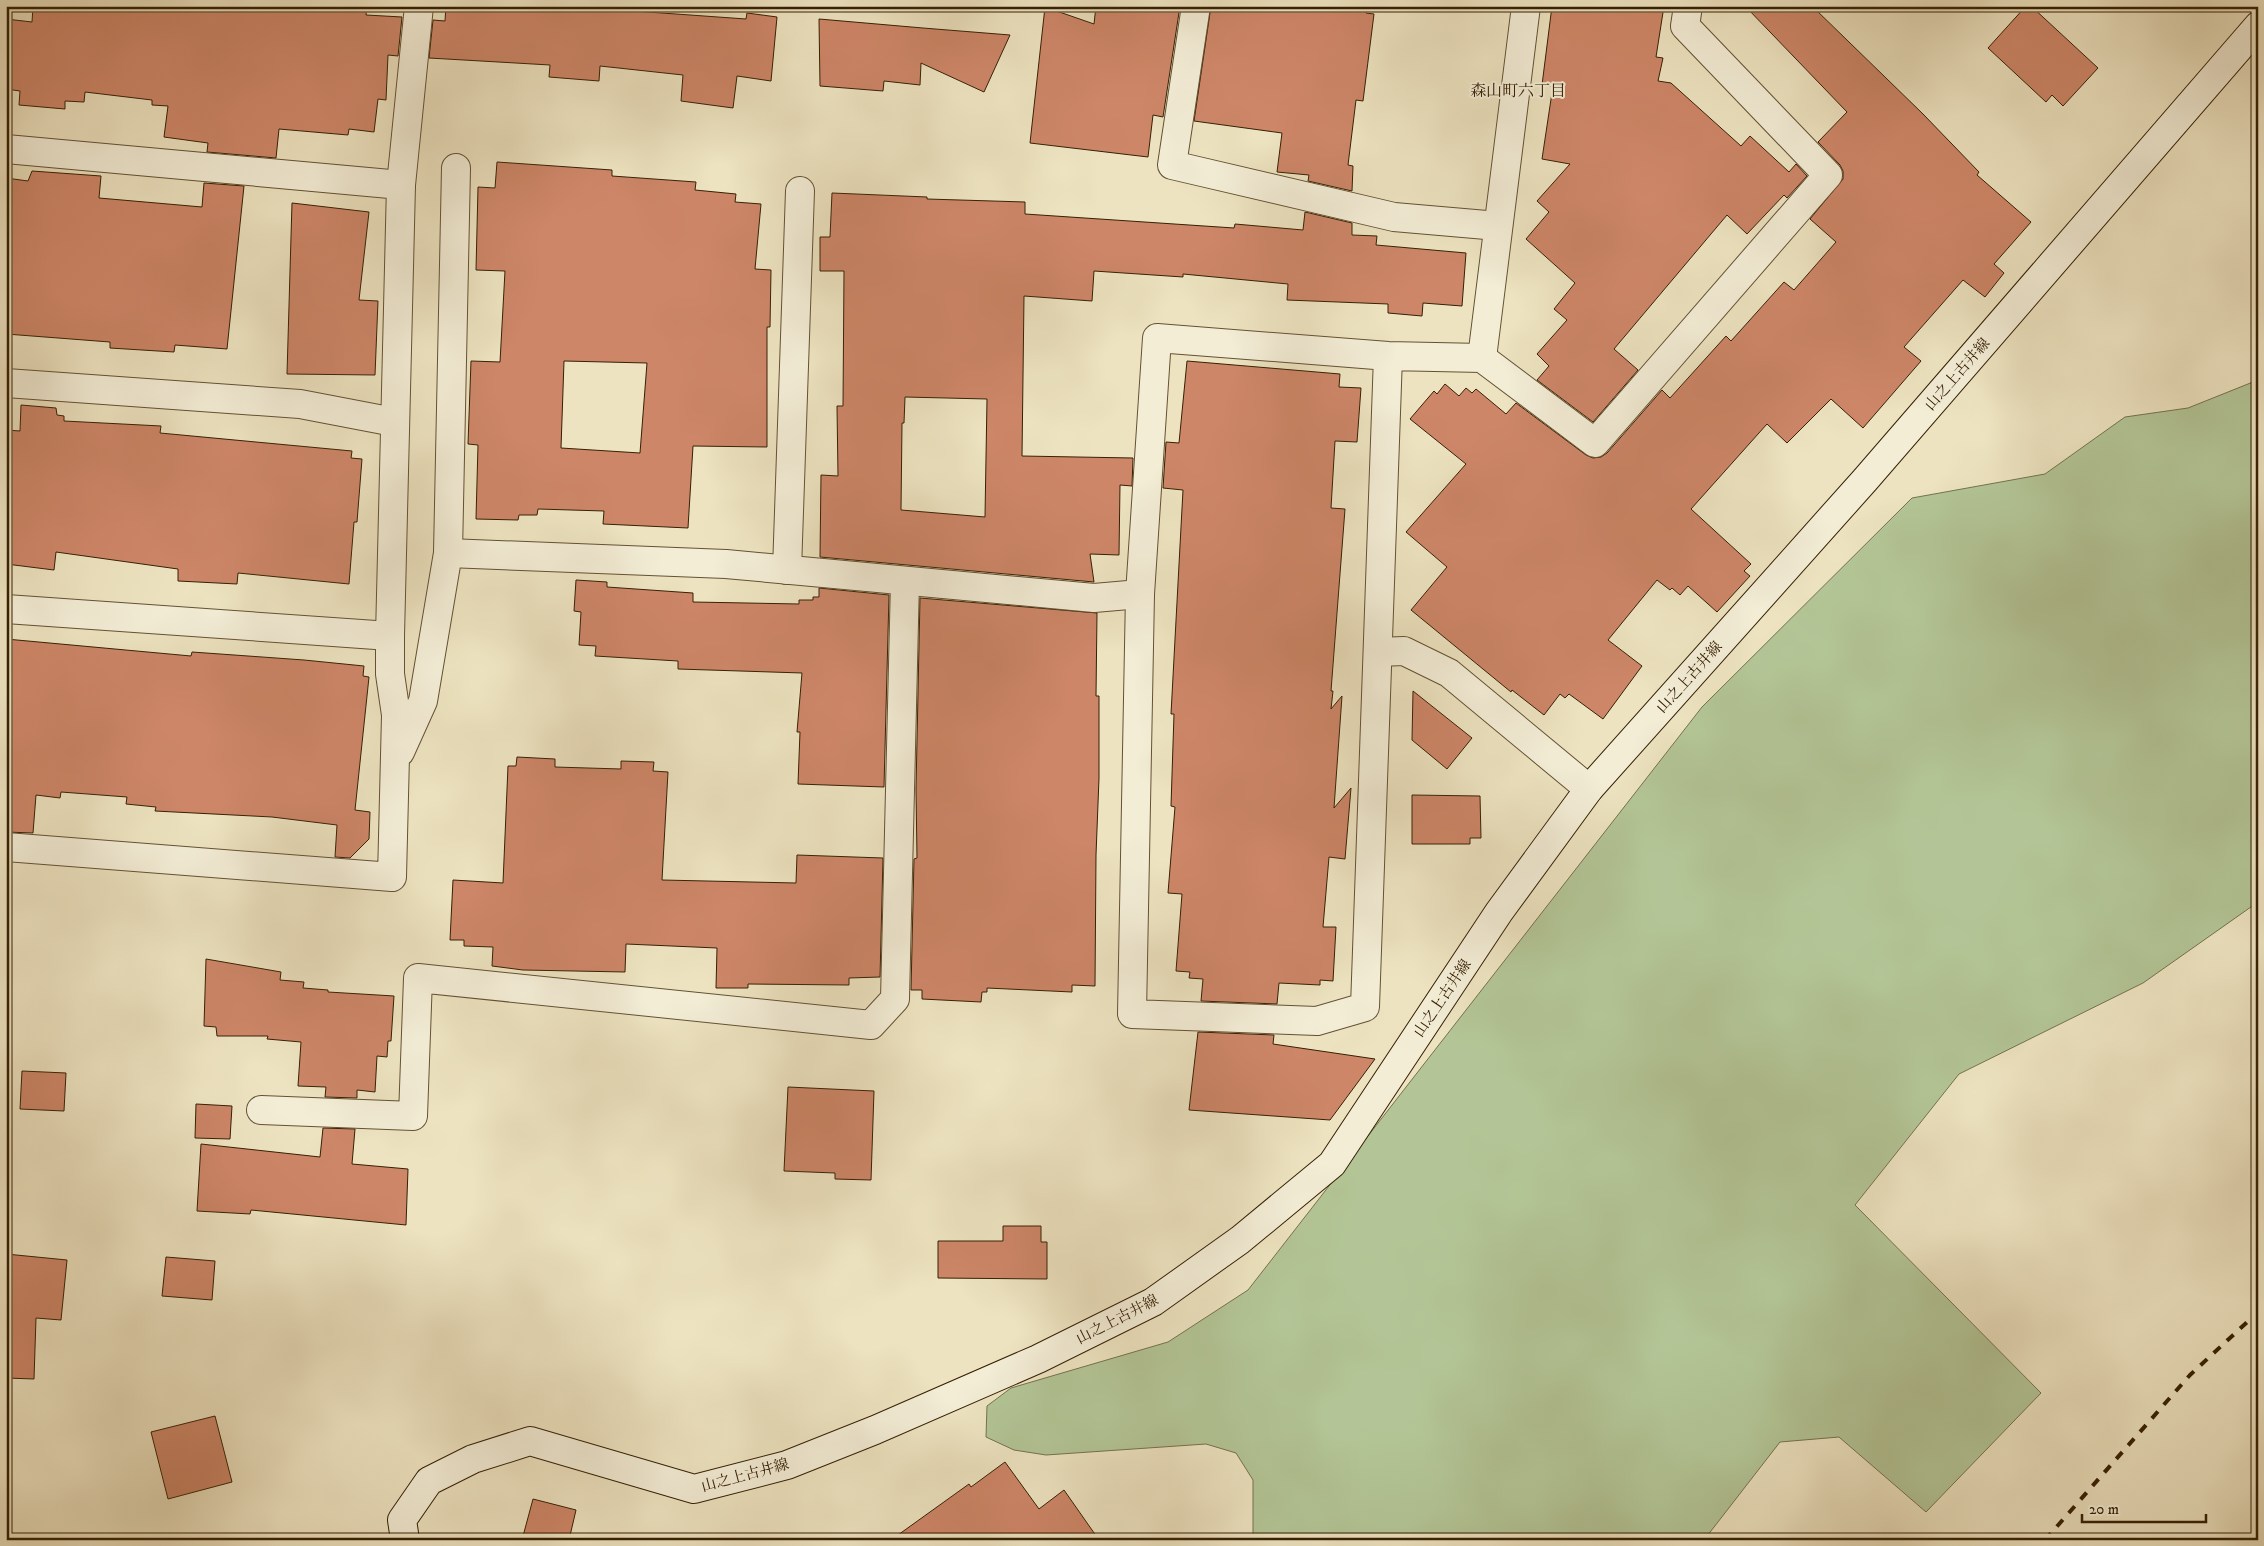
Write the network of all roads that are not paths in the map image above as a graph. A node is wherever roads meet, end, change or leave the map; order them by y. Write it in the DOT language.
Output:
graph roads {
  1 [pos="419,6"];
  2 [pos="1196,6"];
  3 [pos="1526,6"];
  4 [pos="1688,6"];
  5 [pos="2258,26"];
  6 [pos="6,149"];
  7 [pos="456,168"];
  8 [pos="401,185"];
  9 [pos="800,191"];
  10 [pos="1498,226"];
  11 [pos="1388,356"];
  12 [pos="1482,358"];
  13 [pos="6,383"];
  14 [pos="394,422"];
  15 [pos="448,553"];
  16 [pos="787,570"];
  17 [pos="905,581"];
  18 [pos="1140,594"];
  19 [pos="6,609"];
  20 [pos="390,636"];
  21 [pos="1378,652"];
  22 [pos="395,763"];
  23 [pos="1589,789"];
  24 [pos="6,846"];
  25 [pos="261,1110"];
  26 [pos="404,1540"];
  1 -- 8 [label="street"];
  2 -- 10 [label="street"];
  3 -- 10 [label="street"];
  4 -- 12 [label="street"];
  5 -- 23 [label="street, 山之上古井線"];
  6 -- 8 [label="street"];
  7 -- 15 [label="street"];
  8 -- 14 [label="street"];
  9 -- 16 [label="street"];
  10 -- 12 [label="street"];
  11 -- 12 [label="street"];
  11 -- 18 [label="street"];
  11 -- 21 [label="street"];
  13 -- 14 [label="street"];
  14 -- 20 [label="street"];
  15 -- 16 [label="street"];
  15 -- 22 [label="street"];
  16 -- 17 [label="street"];
  17 -- 18 [label="street"];
  17 -- 25 [label="street"];
  18 -- 21 [label="street"];
  19 -- 20 [label="street"];
  20 -- 22 [label="street"];
  21 -- 23 [label="street"];
  22 -- 24 [label="street"];
  23 -- 26 [label="street, 山之上古井線"];
}
